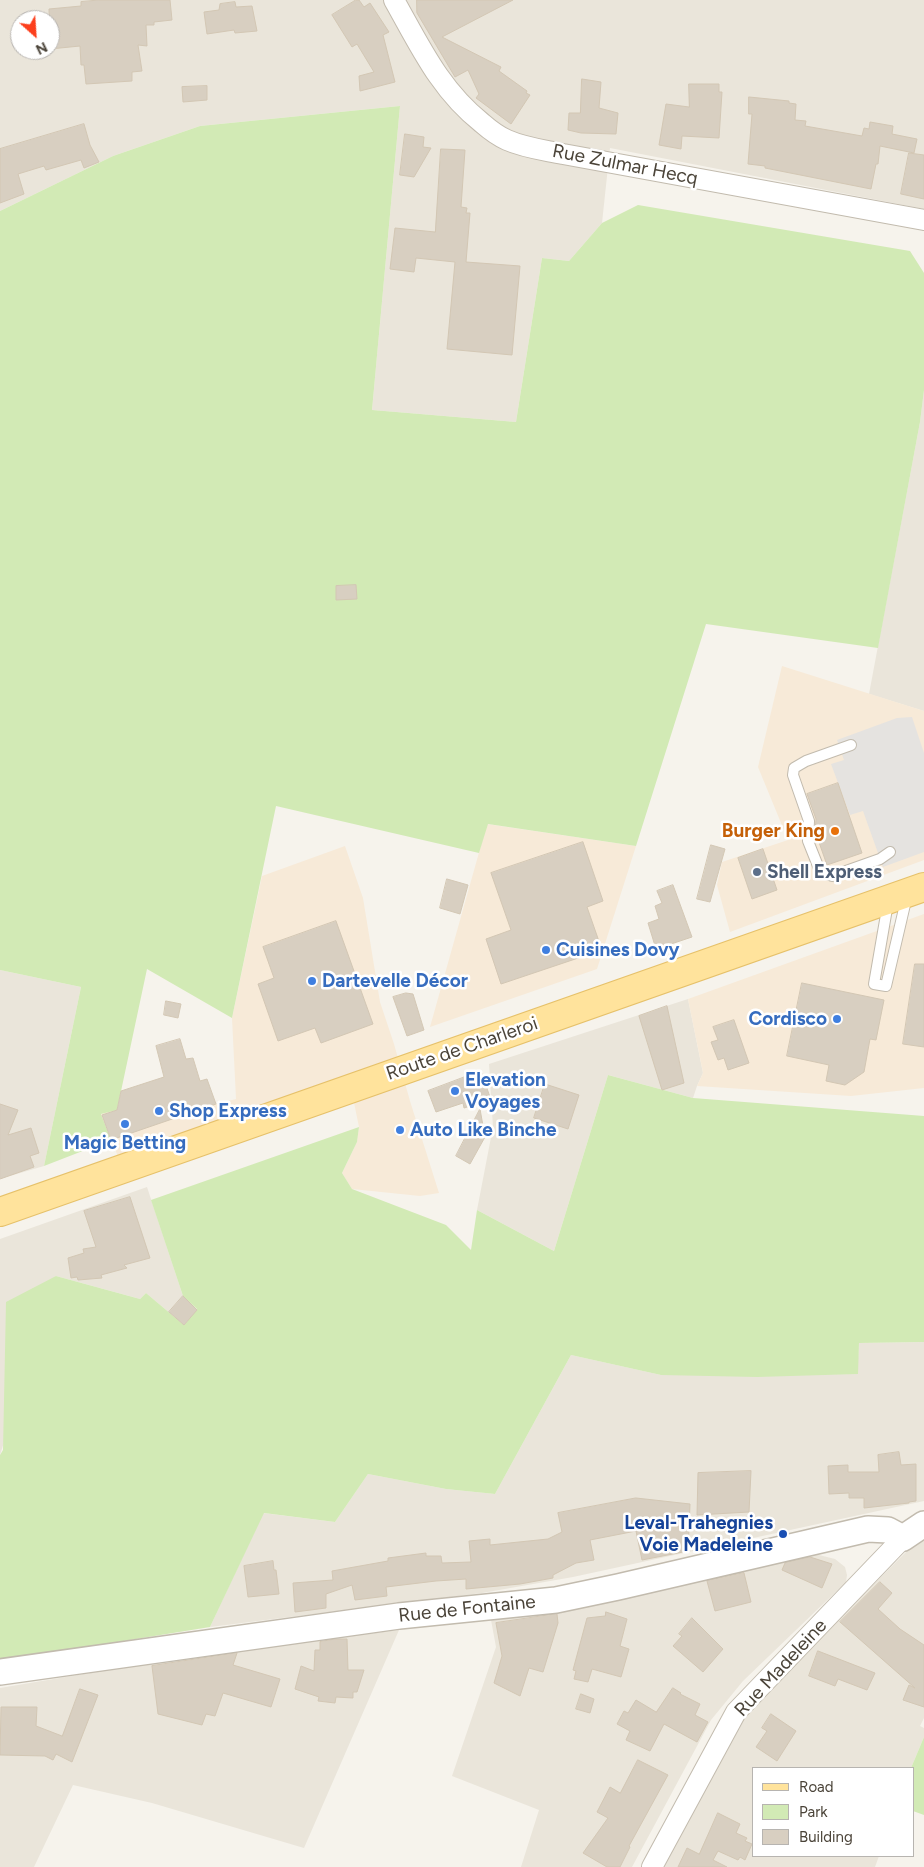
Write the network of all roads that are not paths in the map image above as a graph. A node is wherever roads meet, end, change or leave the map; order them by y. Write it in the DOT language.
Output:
graph roads {
  1 [pos="394,0"];
  2 [pos="924,220"];
  3 [pos="851,745"];
  4 [pos="890,852"];
  5 [pos="907,893"];
  6 [pos="0,1212"];
  7 [pos="924,1524"];
  8 [pos="903,1538"];
  9 [pos="0,1672"];
  10 [pos="652,1867"];
  1 -- 2 [label="street, Rue Zulmar Hecq"];
  3 -- 4 [label="lane"];
  5 -- 5 [label="lane"];
  5 -- 6 [label="main road, Route de Charleroi"];
  7 -- 8 [label="street"];
  8 -- 9 [label="street, Rue de Fontaine"];
  8 -- 10 [label="street, Rue Madeleine"];
}
